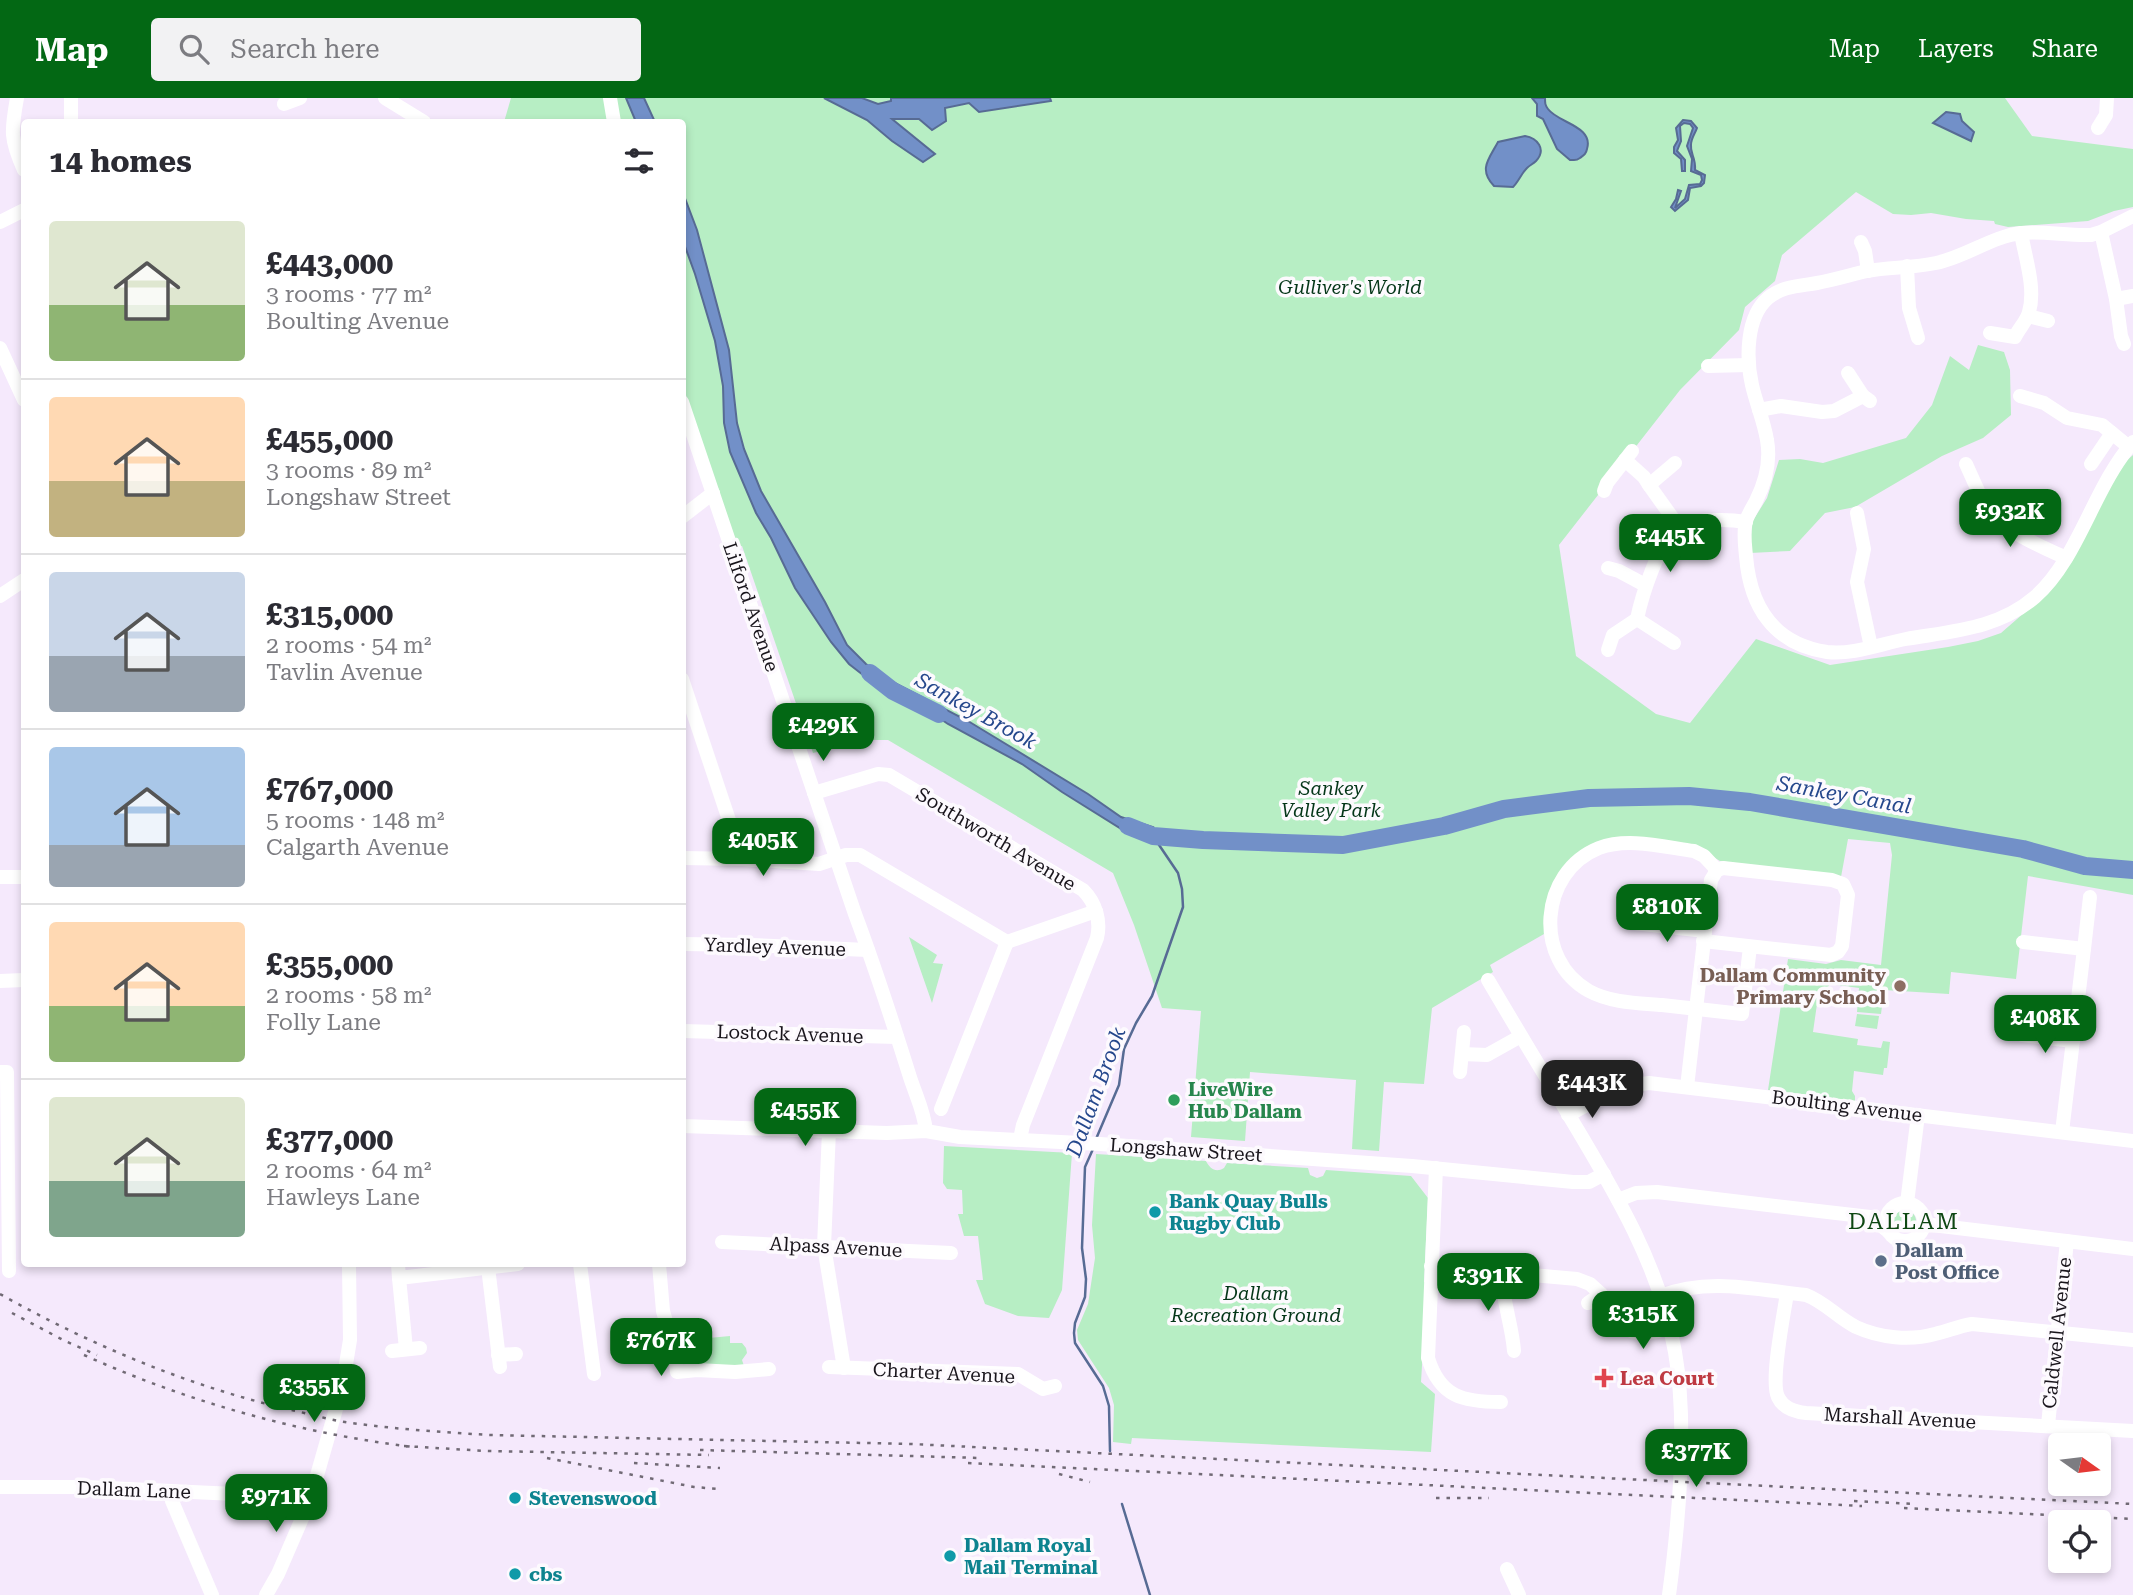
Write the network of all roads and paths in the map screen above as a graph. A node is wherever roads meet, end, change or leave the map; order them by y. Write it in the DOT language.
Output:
graph roads {
  1 [pos="17,98"];
  2 [pos="71,98"];
  3 [pos="300,98"];
  4 [pos="385,98"];
  5 [pos="610,98"];
  6 [pos="2108,98"];
  7 [pos="284,104"];
  8 [pos="71,119"];
  9 [pos="420,119"];
  10 [pos="614,119"];
  11 [pos="2096,130"];
  12 [pos="21,163"];
  13 [pos="21,212"];
  14 [pos="2133,216"];
  15 [pos="0,222"];
  16 [pos="2102,232"];
  17 [pos="2021,233"];
  18 [pos="1861,242"];
  19 [pos="1907,266"];
  20 [pos="1868,271"];
  21 [pos="2133,296"];
  22 [pos="2116,299"];
  23 [pos="2028,316"];
  24 [pos="2048,321"];
  25 [pos="1987,335"];
  26 [pos="1919,339"];
  27 [pos="0,348"];
  28 [pos="2124,348"];
  29 [pos="1749,365"];
  30 [pos="1708,366"];
  31 [pos="1848,373"];
  32 [pos="21,394"];
  33 [pos="2020,396"];
  34 [pos="1759,410"];
  35 [pos="686,414"];
  36 [pos="2112,433"];
  37 [pos="2131,445"];
  38 [pos="1962,462"];
  39 [pos="1675,463"];
  40 [pos="2088,465"];
  41 [pos="1649,485"];
  42 [pos="1604,491"];
  43 [pos="713,494"];
  44 [pos="1857,513"];
  45 [pos="686,514"];
  46 [pos="1745,522"];
  47 [pos="1679,527"];
  48 [pos="2066,558"];
  49 [pos="1608,568"];
  50 [pos="21,582"];
  51 [pos="1645,585"];
  52 [pos="0,596"];
  53 [pos="1637,619"];
  54 [pos="1674,643"];
  55 [pos="1871,647"];
  56 [pos="1608,650"];
  57 [pos="686,691"];
  58 [pos="814,793"];
  59 [pos="686,858"];
  60 [pos="742,859"];
  61 [pos="836,859"];
  62 [pos="1717,870"];
  63 [pos="0,877"];
  64 [pos="21,877"];
  65 [pos="2090,897"];
  66 [pos="1096,911"];
  67 [pos="1634,923"];
  68 [pos="1704,936"];
  69 [pos="1007,942"];
  70 [pos="2023,942"];
  71 [pos="686,944"];
  72 [pos="1749,947"];
  73 [pos="2084,949"];
  74 [pos="868,950"];
  75 [pos="21,980"];
  76 [pos="1488,980"];
  77 [pos="0,981"];
  78 [pos="1695,1009"];
  79 [pos="686,1031"];
  80 [pos="1464,1032"];
  81 [pos="2022,1035"];
  82 [pos="1521,1036"];
  83 [pos="897,1037"];
  84 [pos="2073,1041"];
  85 [pos="1462,1054"];
  86 [pos="0,1072"];
  87 [pos="1460,1072"];
  88 [pos="1687,1087"];
  89 [pos="940,1098"];
  90 [pos="1568,1115"];
  91 [pos="1918,1115"];
  92 [pos="686,1126"];
  93 [pos="828,1131"];
  94 [pos="926,1131"];
  95 [pos="2062,1132"];
  96 [pos="1020,1139"];
  97 [pos="2133,1140"];
  98 [pos="1436,1168"];
  99 [pos="1604,1174"];
  100 [pos="1618,1200"];
  101 [pos="1907,1203"];
  102 [pos="1892,1209"];
  103 [pos="1870,1217"];
  104 [pos="1924,1224"];
  105 [pos="1888,1231"];
  106 [pos="2067,1241"];
  107 [pos="722,1242"];
  108 [pos="824,1246"];
  109 [pos="2133,1249"];
  110 [pos="951,1253"];
  111 [pos="1431,1266"];
  112 [pos="349,1267"];
  113 [pos="488,1267"];
  114 [pos="580,1267"];
  115 [pos="659,1267"];
  116 [pos="9,1271"];
  117 [pos="399,1271"];
  118 [pos="1502,1272"];
  119 [pos="1787,1293"];
  120 [pos="1601,1294"];
  121 [pos="1661,1296"];
  122 [pos="1588,1303"];
  123 [pos="1670,1327"];
  124 [pos="2057,1333"];
  125 [pos="2133,1340"];
  126 [pos="406,1349"];
  127 [pos="1514,1351"];
  128 [pos="516,1353"];
  129 [pos="752,1354"];
  130 [pos="594,1374"];
  131 [pos="1055,1386"];
  132 [pos="1501,1402"];
  133 [pos="2048,1425"];
  134 [pos="2133,1431"];
  135 [pos="0,1487"];
  136 [pos="170,1491"];
  137 [pos="312,1493"];
  138 [pos="1507,1570"];
  139 [pos="212,1595"];
  140 [pos="267,1595"];
  141 [pos="1519,1595"];
  142 [pos="1669,1595"];
  1 -- 12 [label="street"];
  2 -- 8 [label="street"];
  3 -- 7 [label="street"];
  4 -- 9 [label="street"];
  5 -- 10 [label="street"];
  6 -- 11 [label="street"];
  13 -- 15 [label="street"];
  14 -- 16 [label="street"];
  16 -- 17 [label="street"];
  16 -- 22 [label="street"];
  17 -- 19 [label="street"];
  17 -- 23 [label="street"];
  18 -- 20 [label="street"];
  19 -- 20 [label="street"];
  19 -- 26 [label="street"];
  20 -- 29 [label="street"];
  21 -- 22 [label="street"];
  22 -- 28 [label="street"];
  23 -- 24 [label="street"];
  23 -- 25 [label="street"];
  27 -- 32 [label="street"];
  29 -- 30 [label="street"];
  29 -- 34 [label="street"];
  31 -- 34 [label="street"];
  33 -- 36 [label="street"];
  34 -- 46 [label="street"];
  35 -- 43 [label="street, Lilford Avenue"];
  36 -- 37 [label="street"];
  36 -- 40 [label="street"];
  37 -- 48 [label="street"];
  38 -- 48 [label="street"];
  39 -- 41 [label="street"];
  41 -- 42 [label="street"];
  41 -- 47 [label="street"];
  43 -- 45 [label="street"];
  43 -- 58 [label="street, Lilford Avenue"];
  44 -- 55 [label="street"];
  46 -- 47 [label="street"];
  46 -- 55 [label="street"];
  47 -- 51 [label="street"];
  48 -- 55 [label="street"];
  49 -- 51 [label="street"];
  50 -- 52 [label="street"];
  51 -- 53 [label="street"];
  53 -- 54 [label="street"];
  53 -- 56 [label="street"];
  57 -- 60 [label="street"];
  58 -- 61 [label="street, Lilford Avenue"];
  58 -- 66 [label="street, Southworth Avenue"];
  59 -- 60 [label="street"];
  60 -- 61 [label="street"];
  61 -- 69 [label="street"];
  61 -- 74 [label="street, Lilford Avenue"];
  62 -- 68 [label="street"];
  62 -- 72 [label="street"];
  62 -- 78 [label="street"];
  63 -- 64 [label="street"];
  65 -- 73 [label="street"];
  66 -- 69 [label="street"];
  66 -- 96 [label="street"];
  67 -- 68 [label="street"];
  68 -- 72 [label="street"];
  68 -- 78 [label="street"];
  69 -- 89 [label="street"];
  70 -- 73 [label="street"];
  71 -- 74 [label="street, Yardley Avenue"];
  72 -- 78 [label="street"];
  73 -- 84 [label="street"];
  74 -- 83 [label="street, Lilford Avenue"];
  75 -- 77 [label="street"];
  76 -- 82 [label="street"];
  78 -- 88 [label="street"];
  79 -- 83 [label="street, Lostock Avenue"];
  80 -- 85 [label="street"];
  81 -- 84 [label="street"];
  82 -- 85 [label="street"];
  82 -- 90 [label="street"];
  83 -- 94 [label="street, Lilford Avenue"];
  84 -- 95 [label="street"];
  85 -- 87 [label="street"];
  86 -- 116 [label="street"];
  88 -- 90 [label="street, Boulting Avenue"];
  88 -- 91 [label="street, Boulting Avenue"];
  90 -- 99 [label="street"];
  91 -- 95 [label="street, Boulting Avenue"];
  91 -- 101 [label="street"];
  92 -- 93 [label="street, Longshaw Street"];
  93 -- 94 [label="street, Longshaw Street"];
  93 -- 108 [label="street"];
  94 -- 96 [label="street, Longshaw Street"];
  95 -- 97 [label="street, Boulting Avenue"];
  96 -- 98 [label="street, Longshaw Street"];
  98 -- 99 [label="street, Longshaw Street"];
  98 -- 111 [label="street"];
  99 -- 100 [label="street"];
  100 -- 103 [label="street"];
  100 -- 121 [label="street"];
  101 -- 102 [label="street"];
  101 -- 104 [label="street"];
  102 -- 103 [label="street"];
  102 -- 105 [label="street"];
  103 -- 105 [label="street"];
  104 -- 105 [label="street"];
  104 -- 106 [label="street"];
  106 -- 109 [label="street"];
  106 -- 124 [label="street, Caldwell Avenue"];
  107 -- 108 [label="street, Alpass Avenue"];
  108 -- 110 [label="street, Alpass Avenue"];
  108 -- 131 [label="street, Charter Avenue"];
  111 -- 118 [label="street"];
  111 -- 132 [label="street"];
  112 -- 137 [label="street"];
  113 -- 117 [label="street"];
  113 -- 128 [label="street"];
  114 -- 130 [label="street"];
  115 -- 129 [label="street"];
  117 -- 126 [label="street"];
  118 -- 120 [label="street"];
  118 -- 127 [label="street"];
  119 -- 121 [label="street"];
  119 -- 124 [label="street"];
  119 -- 133 [label="street, Marshall Avenue"];
  120 -- 122 [label="street"];
  120 -- 123 [label="street"];
  121 -- 123 [label="street"];
  123 -- 142 [label="street"];
  124 -- 125 [label="street"];
  124 -- 133 [label="street, Caldwell Avenue"];
  133 -- 134 [label="street, Marshall Avenue"];
  135 -- 136 [label="street, Dallam Lane"];
  136 -- 137 [label="street, Dallam Lane"];
  136 -- 139 [label="street"];
  137 -- 140 [label="street"];
  138 -- 141 [label="street"];
}
